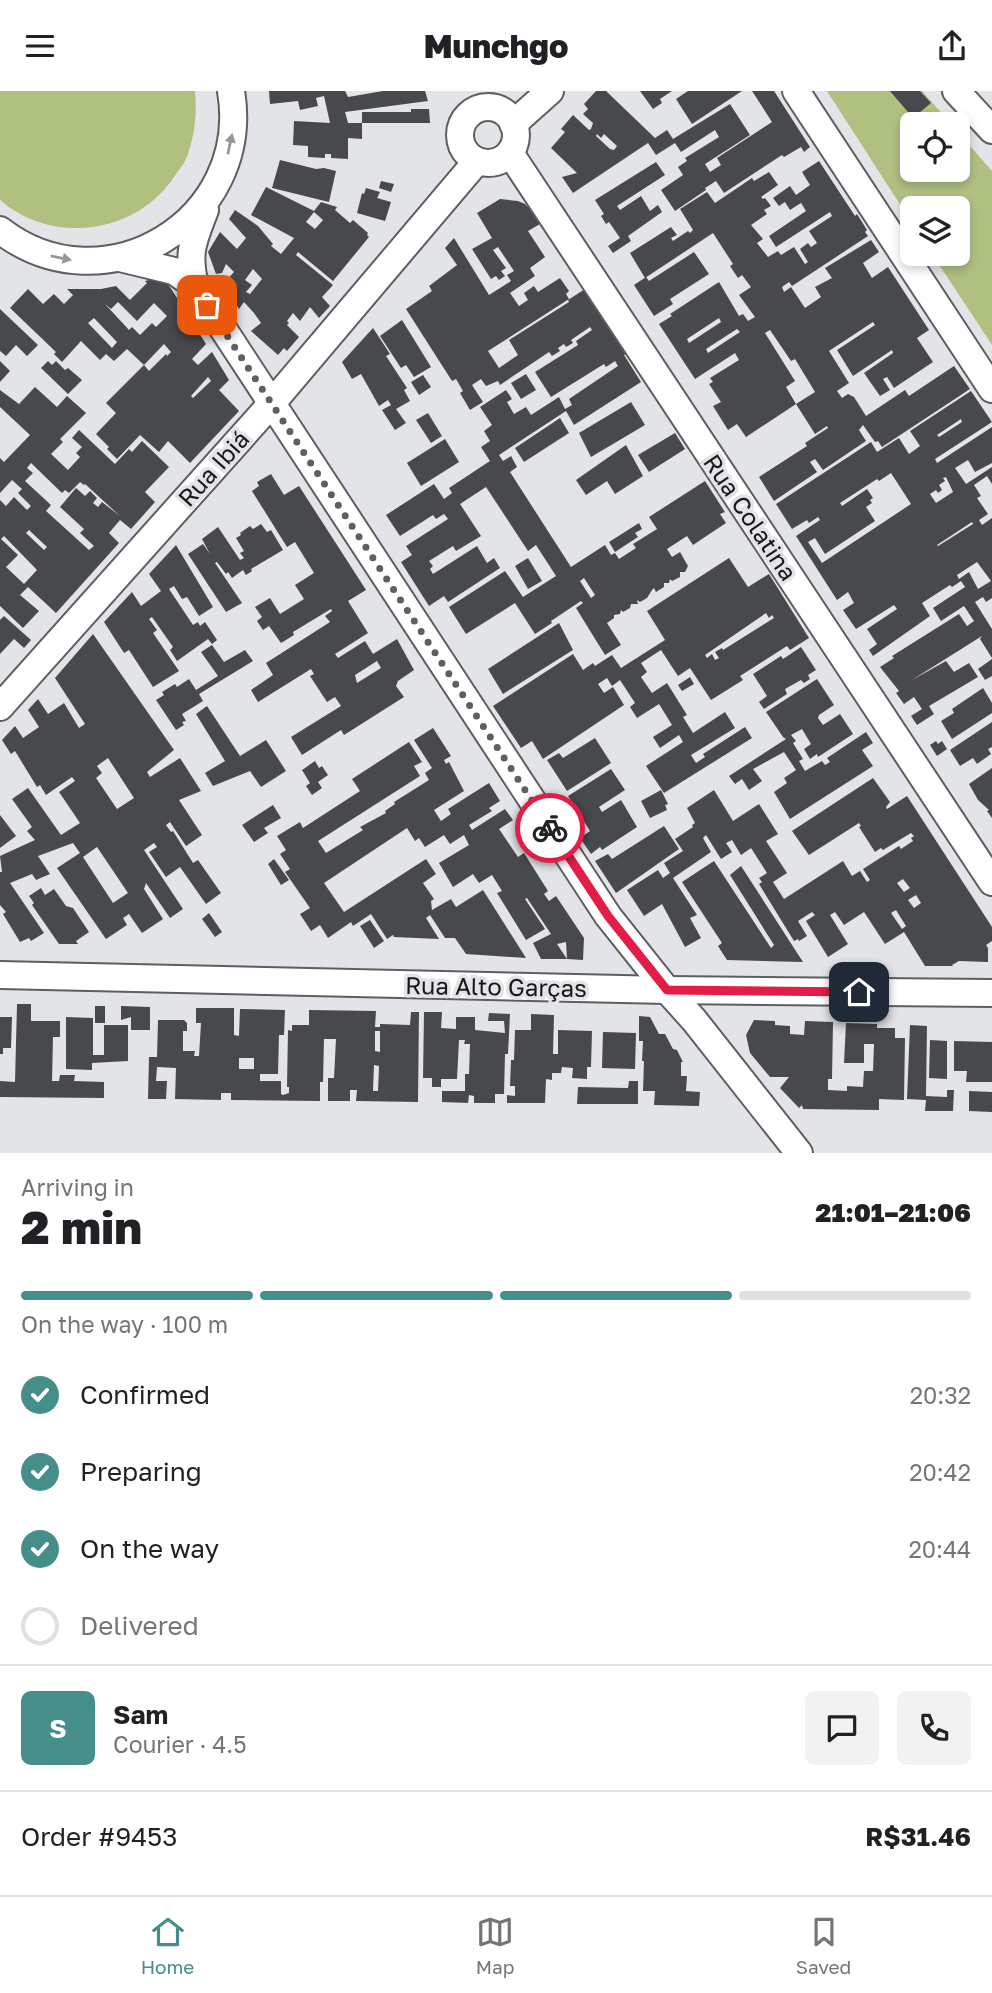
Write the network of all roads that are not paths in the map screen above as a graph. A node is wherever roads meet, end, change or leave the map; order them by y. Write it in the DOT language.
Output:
graph roads {
  1 [pos="231,91"];
  2 [pos="550,91"];
  3 [pos="796,91"];
  4 [pos="956,91"];
  5 [pos="477,99"];
  6 [pos="513,124"];
  7 [pos="992,130"];
  8 [pos="510,153"];
  9 [pos="477,161"];
  10 [pos="213,190"];
  11 [pos="0,230"];
  12 [pos="30,248"];
  13 [pos="0,250"];
  14 [pos="120,258"];
  15 [pos="195,286"];
  16 [pos="992,389"];
  17 [pos="272,403"];
  18 [pos="0,707"];
  19 [pos="992,882"];
  20 [pos="0,975"];
  21 [pos="667,990"];
  22 [pos="992,993"];
  23 [pos="799,1153"];
  10 -- 1 [label="street, one-way"];
  2 -- 6 [label="street"];
  3 -- 16 [label="street"];
  4 -- 7 [label="street"];
  5 -- 6 [label="street"];
  5 -- 9 [label="street"];
  6 -- 8 [label="street"];
  8 -- 9 [label="street"];
  8 -- 19 [label="street, Rua Colatina"];
  9 -- 17 [label="street, Rua Ibiá"];
  10 -- 14 [label="street"];
  10 -- 15 [label="street"];
  11 -- 12 [label="street"];
  12 -- 13 [label="street"];
  12 -- 14 [label="street, one-way"];
  14 -- 15 [label="street"];
  15 -- 17 [label="street"];
  17 -- 18 [label="street, Rua Ibiá"];
  17 -- 21 [label="street"];
  20 -- 21 [label="street, Rua Alto Garças"];
  21 -- 22 [label="street, Rua Alto Garças"];
  21 -- 23 [label="street"];
}
